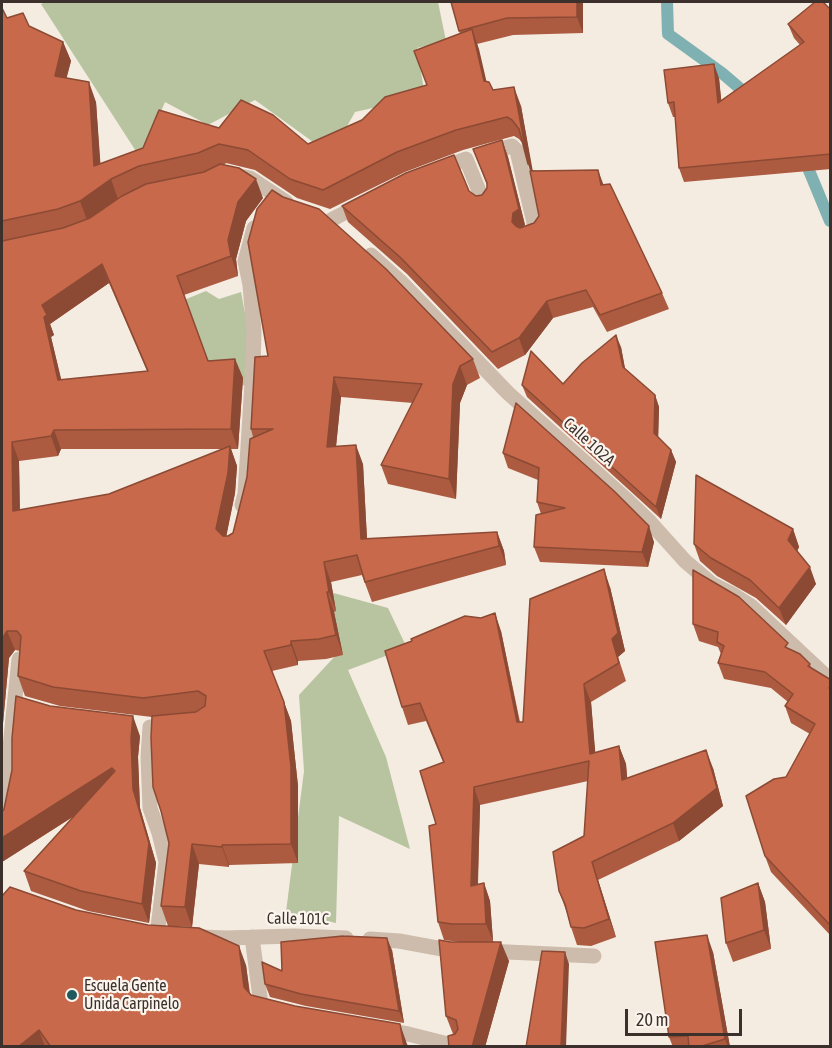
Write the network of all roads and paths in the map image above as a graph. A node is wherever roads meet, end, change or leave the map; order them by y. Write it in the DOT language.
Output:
graph roads {
  1 [pos="466,159"];
  2 [pos="225,173"];
  3 [pos="427,174"];
  4 [pos="372,198"];
  5 [pos="484,203"];
  6 [pos="269,206"];
  7 [pos="527,235"];
  8 [pos="364,249"];
  9 [pos="238,525"];
  10 [pos="19,659"];
  11 [pos="831,680"];
  12 [pos="169,725"];
  13 [pos="2,826"];
  14 [pos="252,937"];
  15 [pos="594,956"];
  16 [pos="283,1010"];
  17 [pos="374,1028"];
  18 [pos="456,1047"];
  1 -- 3 [label="street"];
  1 -- 5 [label="street"];
  1 -- 7 [label="street"];
  2 -- 6 [label="street"];
  4 -- 6 [label="street"];
  6 -- 9 [label="street"];
  8 -- 11 [label="street, Calle 102A"];
  10 -- 13 [label="street"];
  12 -- 14 [label="street, Calle 101C"];
  14 -- 15 [label="street, Calle 101C"];
  14 -- 16 [label="street, Calle 101C"];
  17 -- 18 [label="street"];
}
